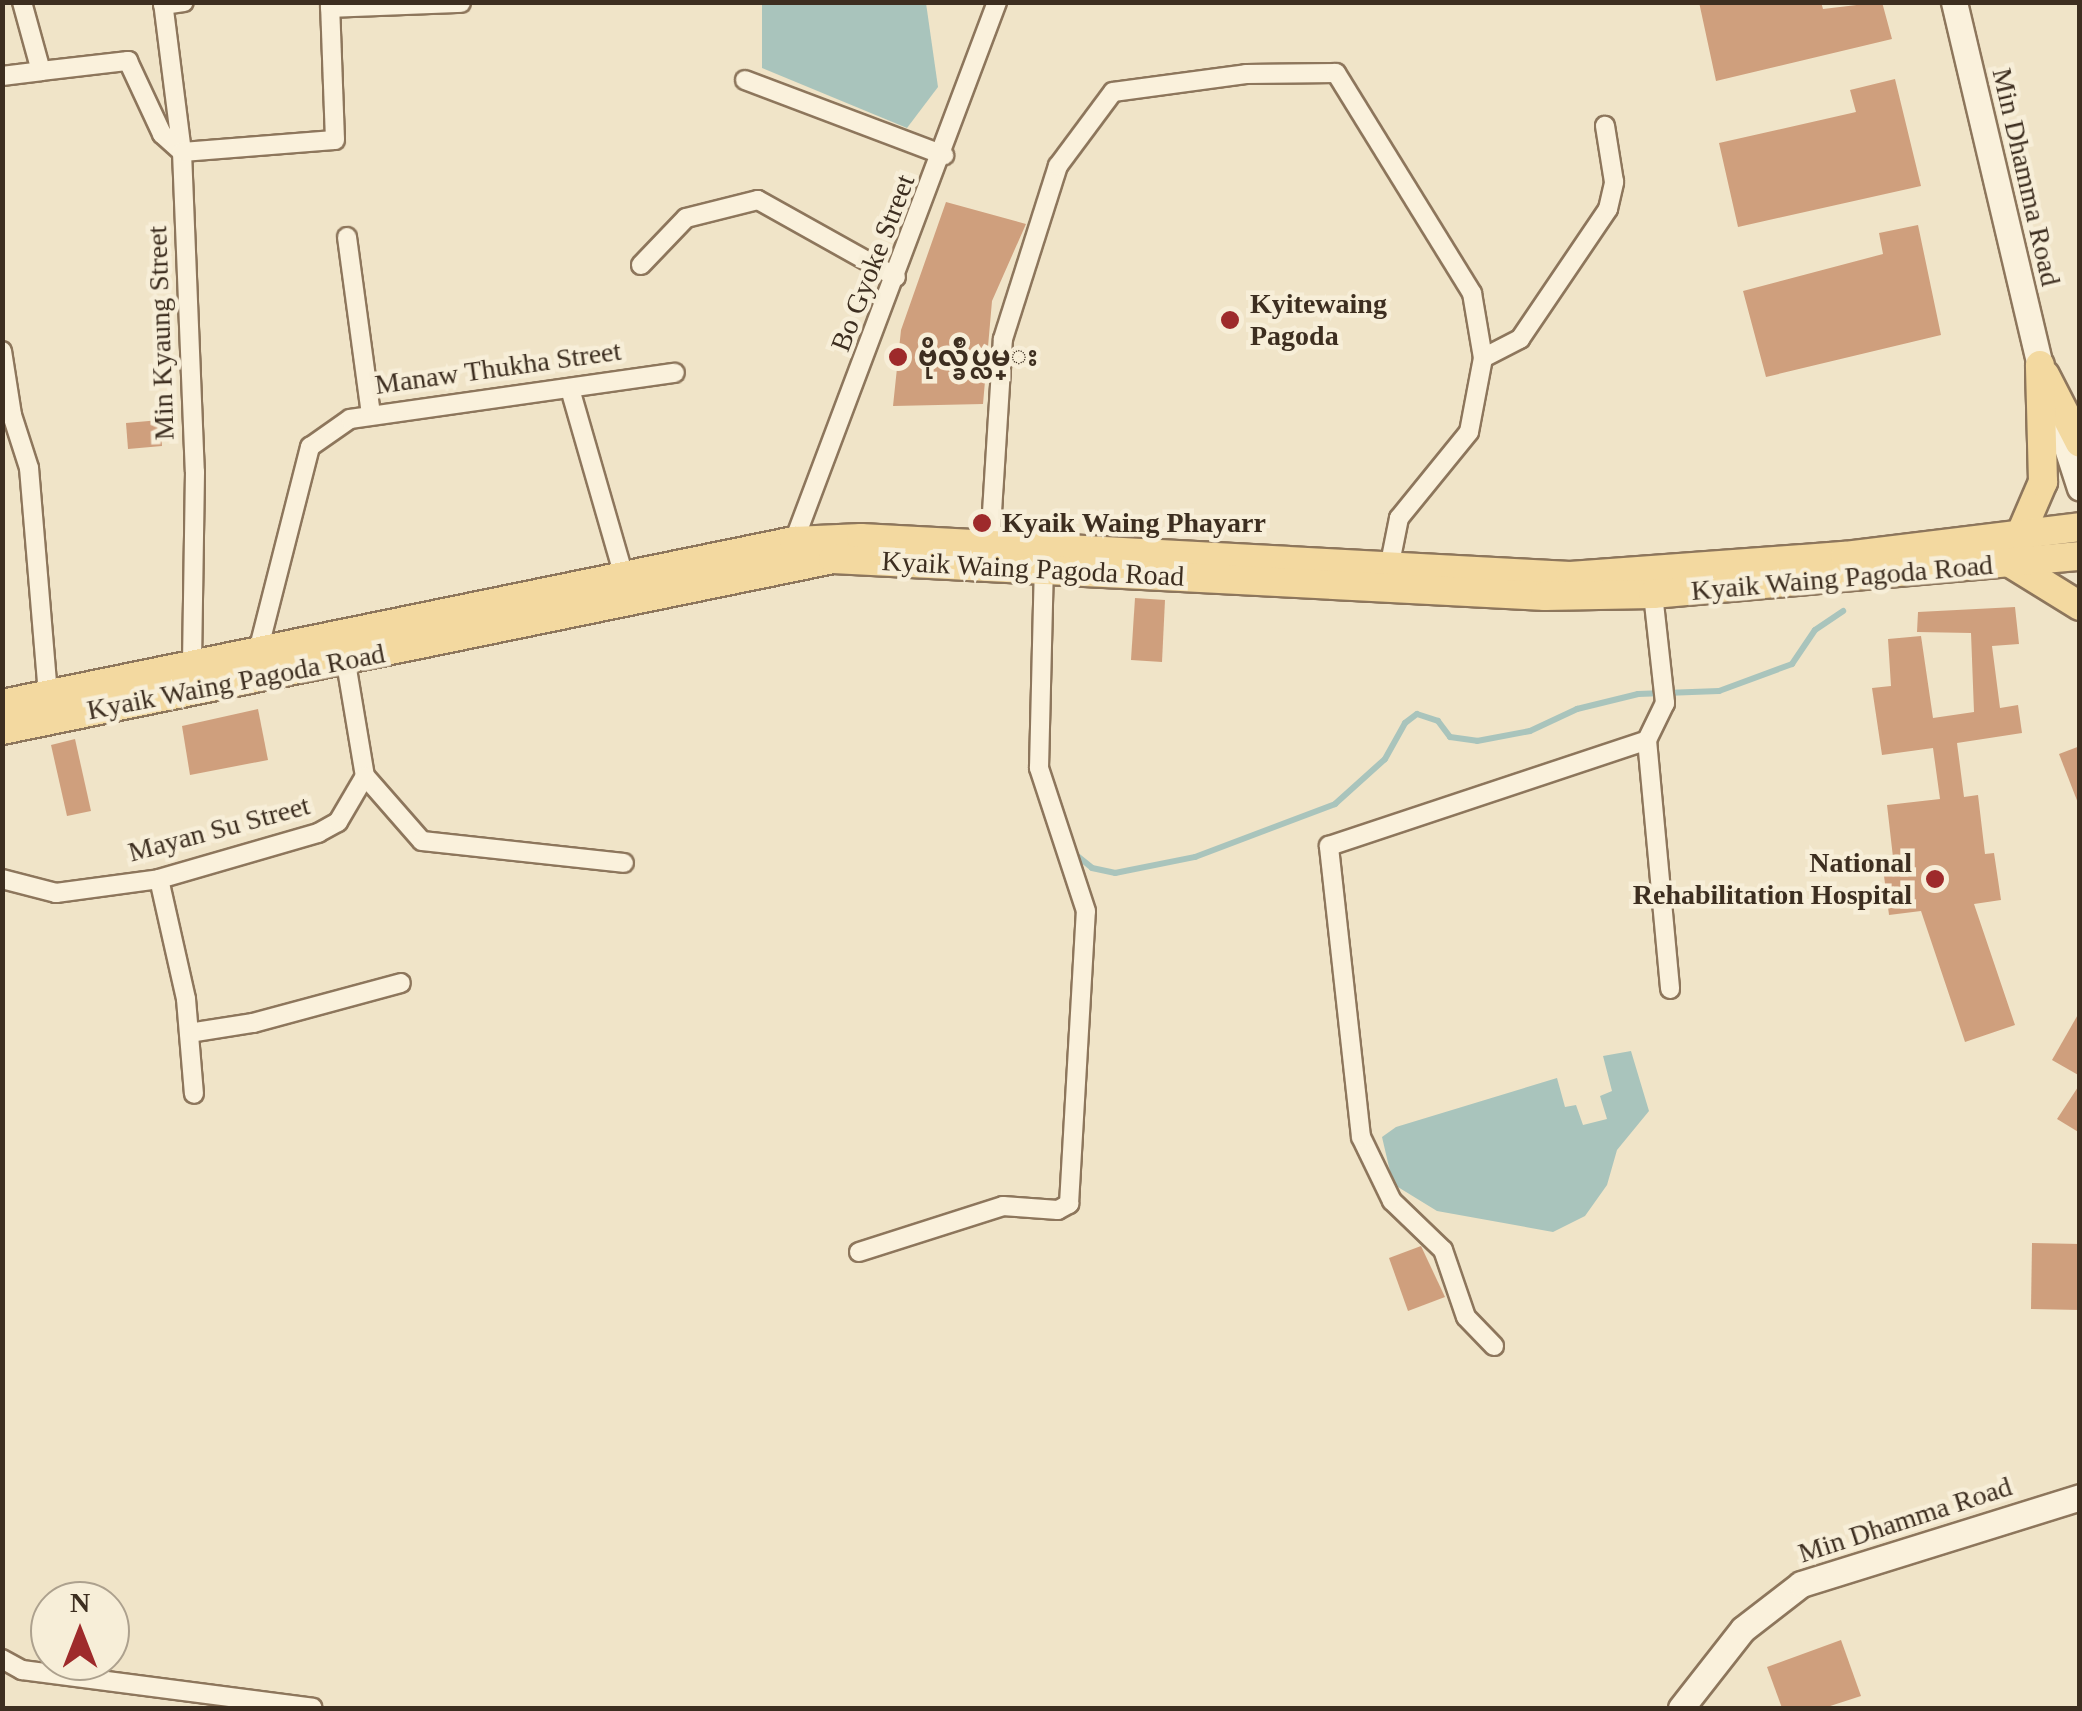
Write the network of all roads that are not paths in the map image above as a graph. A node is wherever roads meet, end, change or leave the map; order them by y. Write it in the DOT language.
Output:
graph roads {
  1 [pos="22,2"];
  2 [pos="184,2"];
  3 [pos="998,2"];
  4 [pos="1954,2"];
  5 [pos="164,4"];
  6 [pos="461,4"];
  7 [pos="330,5"];
  8 [pos="41,72"];
  9 [pos="2,76"];
  10 [pos="745,80"];
  11 [pos="1605,126"];
  12 [pos="182,152"];
  13 [pos="944,155"];
  14 [pos="348,238"];
  15 [pos="641,265"];
  16 [pos="896,277"];
  17 [pos="2,351"];
  18 [pos="1483,358"];
  19 [pos="2040,365"];
  20 [pos="674,373"];
  21 [pos="570,389"];
  22 [pos="371,414"];
  23 [pos="2080,444"];
  24 [pos="2080,488"];
  25 [pos="2080,527"];
  26 [pos="2021,534"];
  27 [pos="794,541"];
  28 [pos="990,544"];
  29 [pos="2080,556"];
  30 [pos="2011,563"];
  31 [pos="1044,568"];
  32 [pos="1389,568"];
  33 [pos="1651,583"];
  34 [pos="628,590"];
  35 [pos="2080,606"];
  36 [pos="344,647"];
  37 [pos="258,651"];
  38 [pos="192,677"];
  39 [pos="48,694"];
  40 [pos="2,704"];
  41 [pos="2,730"];
  42 [pos="1647,740"];
  43 [pos="365,776"];
  44 [pos="624,863"];
  45 [pos="2,878"];
  46 [pos="159,879"];
  47 [pos="400,983"];
  48 [pos="1670,989"];
  49 [pos="188,1032"];
  50 [pos="194,1094"];
  51 [pos="859,1252"];
  52 [pos="1494,1346"];
  53 [pos="2080,1497"];
  54 [pos="2,1659"];
  55 [pos="313,1708"];
  56 [pos="1680,1708"];
  1 -- 8 [label="street"];
  2 -- 5 [label="street"];
  3 -- 13 [label="street, Bo Gyoke Street"];
  4 -- 19 [label="main road, Min Dhamma Road"];
  5 -- 12 [label="street, Min Kyaung Street"];
  6 -- 7 [label="street"];
  7 -- 12 [label="street"];
  8 -- 9 [label="street"];
  8 -- 12 [label="street"];
  10 -- 13 [label="street"];
  11 -- 18 [label="street"];
  12 -- 38 [label="street, Min Kyaung Street"];
  13 -- 16 [label="street, Bo Gyoke Street"];
  14 -- 22 [label="street"];
  15 -- 16 [label="street"];
  16 -- 27 [label="street, Bo Gyoke Street"];
  17 -- 39 [label="street"];
  18 -- 28 [label="street"];
  18 -- 32 [label="street"];
  19 -- 23 [label="main road"];
  19 -- 24 [label="main road, Min Dhamma Road"];
  19 -- 26 [label="main road"];
  20 -- 21 [label="street, Manaw Thukha Street"];
  21 -- 22 [label="street, Manaw Thukha Street"];
  21 -- 34 [label="street"];
  22 -- 37 [label="street, Manaw Thukha Street"];
  25 -- 26 [label="main road, Kyaik Waing Pagoda Road"];
  26 -- 33 [label="main road, Kyaik Waing Pagoda Road"];
  27 -- 28 [label="main road, Kyaik Waing Pagoda Road"];
  27 -- 34 [label="main road, Kyaik Waing Pagoda Road"];
  28 -- 32 [label="main road, Kyaik Waing Pagoda Road"];
  29 -- 30 [label="main road, Kyaik Waing Pagoda Road"];
  30 -- 33 [label="main road, Kyaik Waing Pagoda Road"];
  30 -- 35 [label="main road"];
  31 -- 33 [label="main road, Kyaik Waing Pagoda Road"];
  31 -- 34 [label="main road, Kyaik Waing Pagoda Road"];
  31 -- 51 [label="street"];
  32 -- 33 [label="main road, Kyaik Waing Pagoda Road"];
  33 -- 42 [label="street"];
  34 -- 36 [label="main road, Kyaik Waing Pagoda Road"];
  36 -- 37 [label="main road, Kyaik Waing Pagoda Road"];
  36 -- 38 [label="main road, Kyaik Waing Pagoda Road"];
  36 -- 43 [label="street"];
  37 -- 38 [label="main road, Kyaik Waing Pagoda Road"];
  38 -- 39 [label="main road, Kyaik Waing Pagoda Road"];
  38 -- 41 [label="main road, Kyaik Waing Pagoda Road"];
  39 -- 40 [label="main road, Kyaik Waing Pagoda Road"];
  42 -- 48 [label="street"];
  42 -- 52 [label="street"];
  43 -- 44 [label="street"];
  43 -- 46 [label="street, Mayan Su Street"];
  45 -- 46 [label="street, Mayan Su Street"];
  46 -- 49 [label="street"];
  47 -- 49 [label="street"];
  49 -- 50 [label="street"];
  53 -- 56 [label="main road, Min Dhamma Road"];
  54 -- 55 [label="street"];
}
